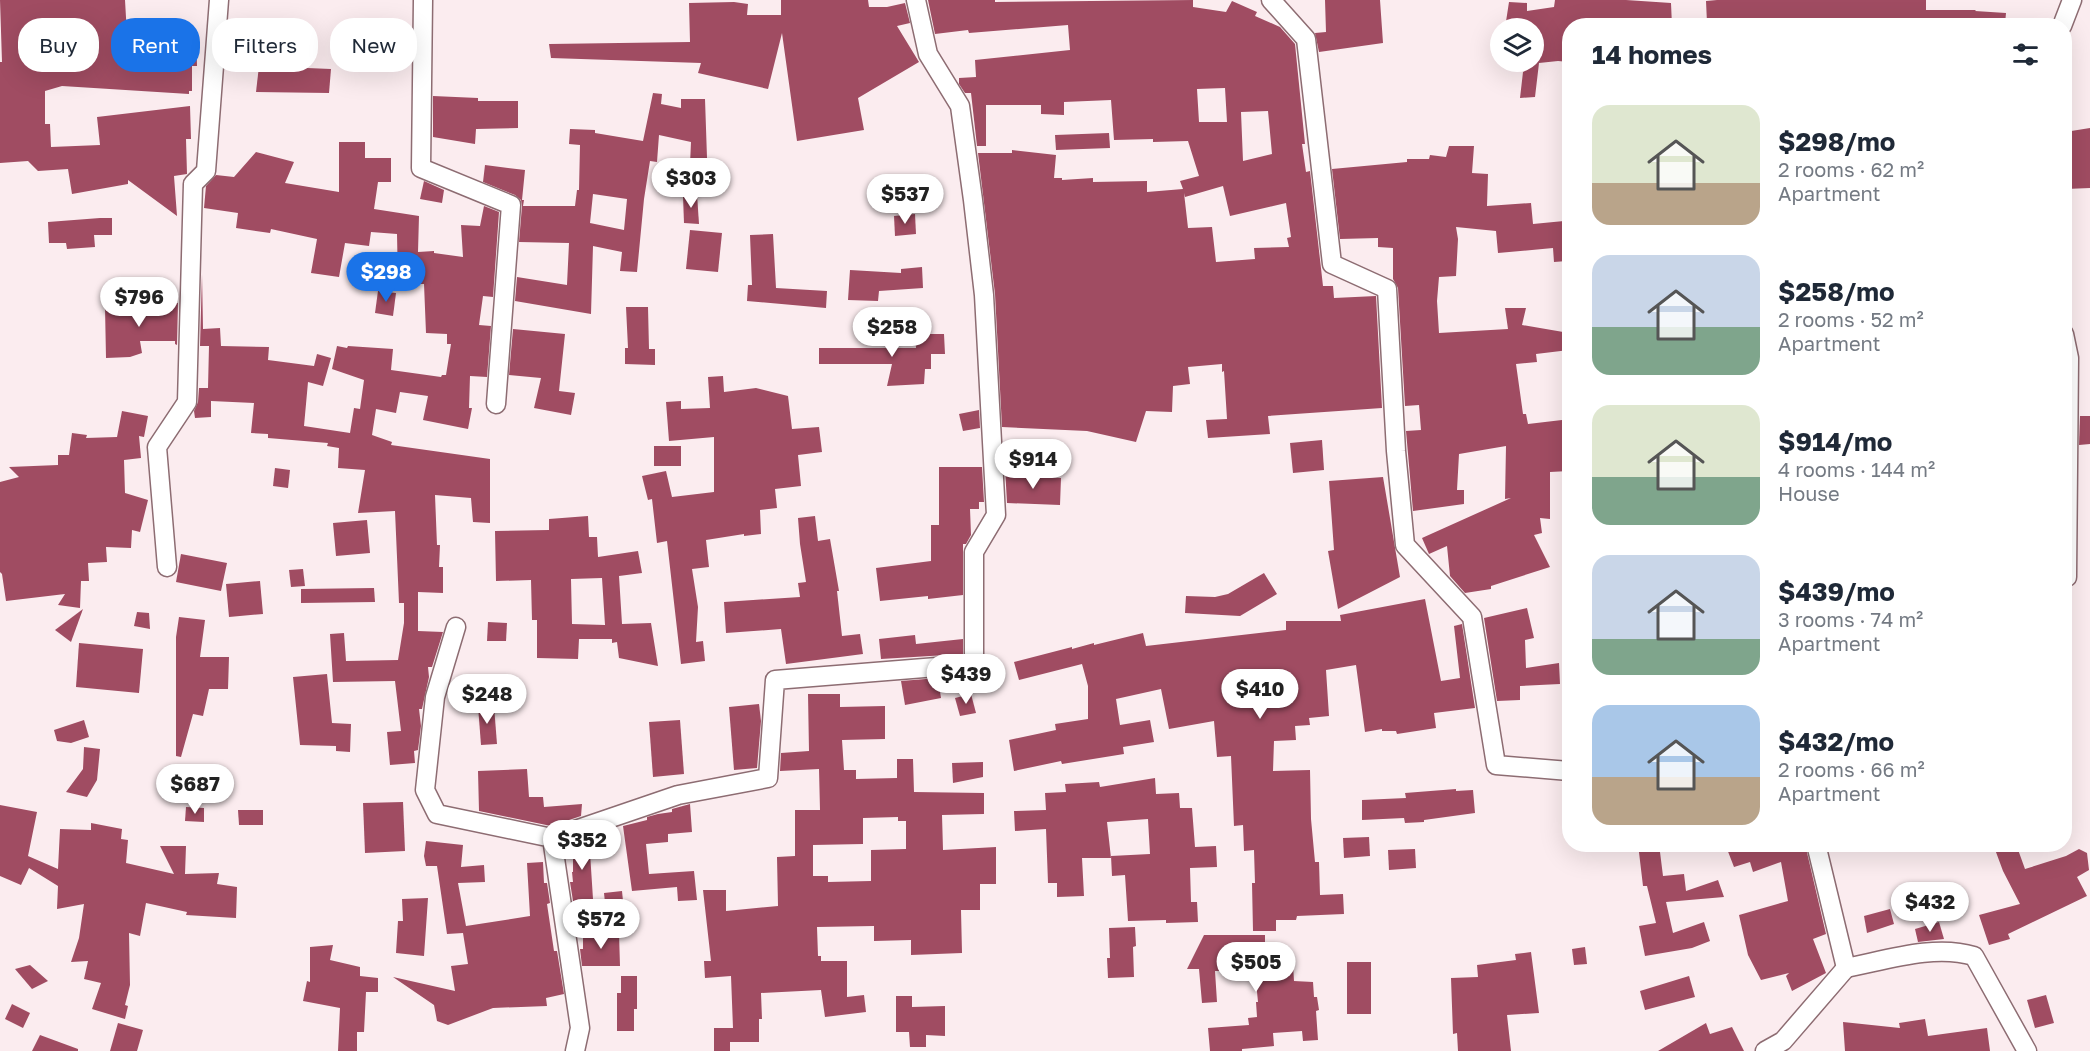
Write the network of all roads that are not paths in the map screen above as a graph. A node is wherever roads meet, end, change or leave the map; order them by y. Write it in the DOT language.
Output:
graph roads {
  1 [pos="219,0"];
  2 [pos="423,0"];
  3 [pos="916,0"];
  4 [pos="1270,0"];
  5 [pos="2072,0"];
  6 [pos="2065,18"];
  7 [pos="496,404"];
  8 [pos="167,567"];
  9 [pos="456,627"];
  10 [pos="1562,770"];
  11 [pos="552,838"];
  12 [pos="1818,852"];
  13 [pos="1846,968"];
  14 [pos="575,1051"];
  15 [pos="1765,1051"];
  16 [pos="2027,1051"];
  1 -- 8 [label="street"];
  2 -- 7 [label="street"];
  3 -- 11 [label="street"];
  4 -- 10 [label="street"];
  5 -- 6 [label="street"];
  9 -- 11 [label="street"];
  11 -- 14 [label="street"];
  12 -- 13 [label="street"];
  13 -- 15 [label="street"];
  13 -- 16 [label="street"];
}
